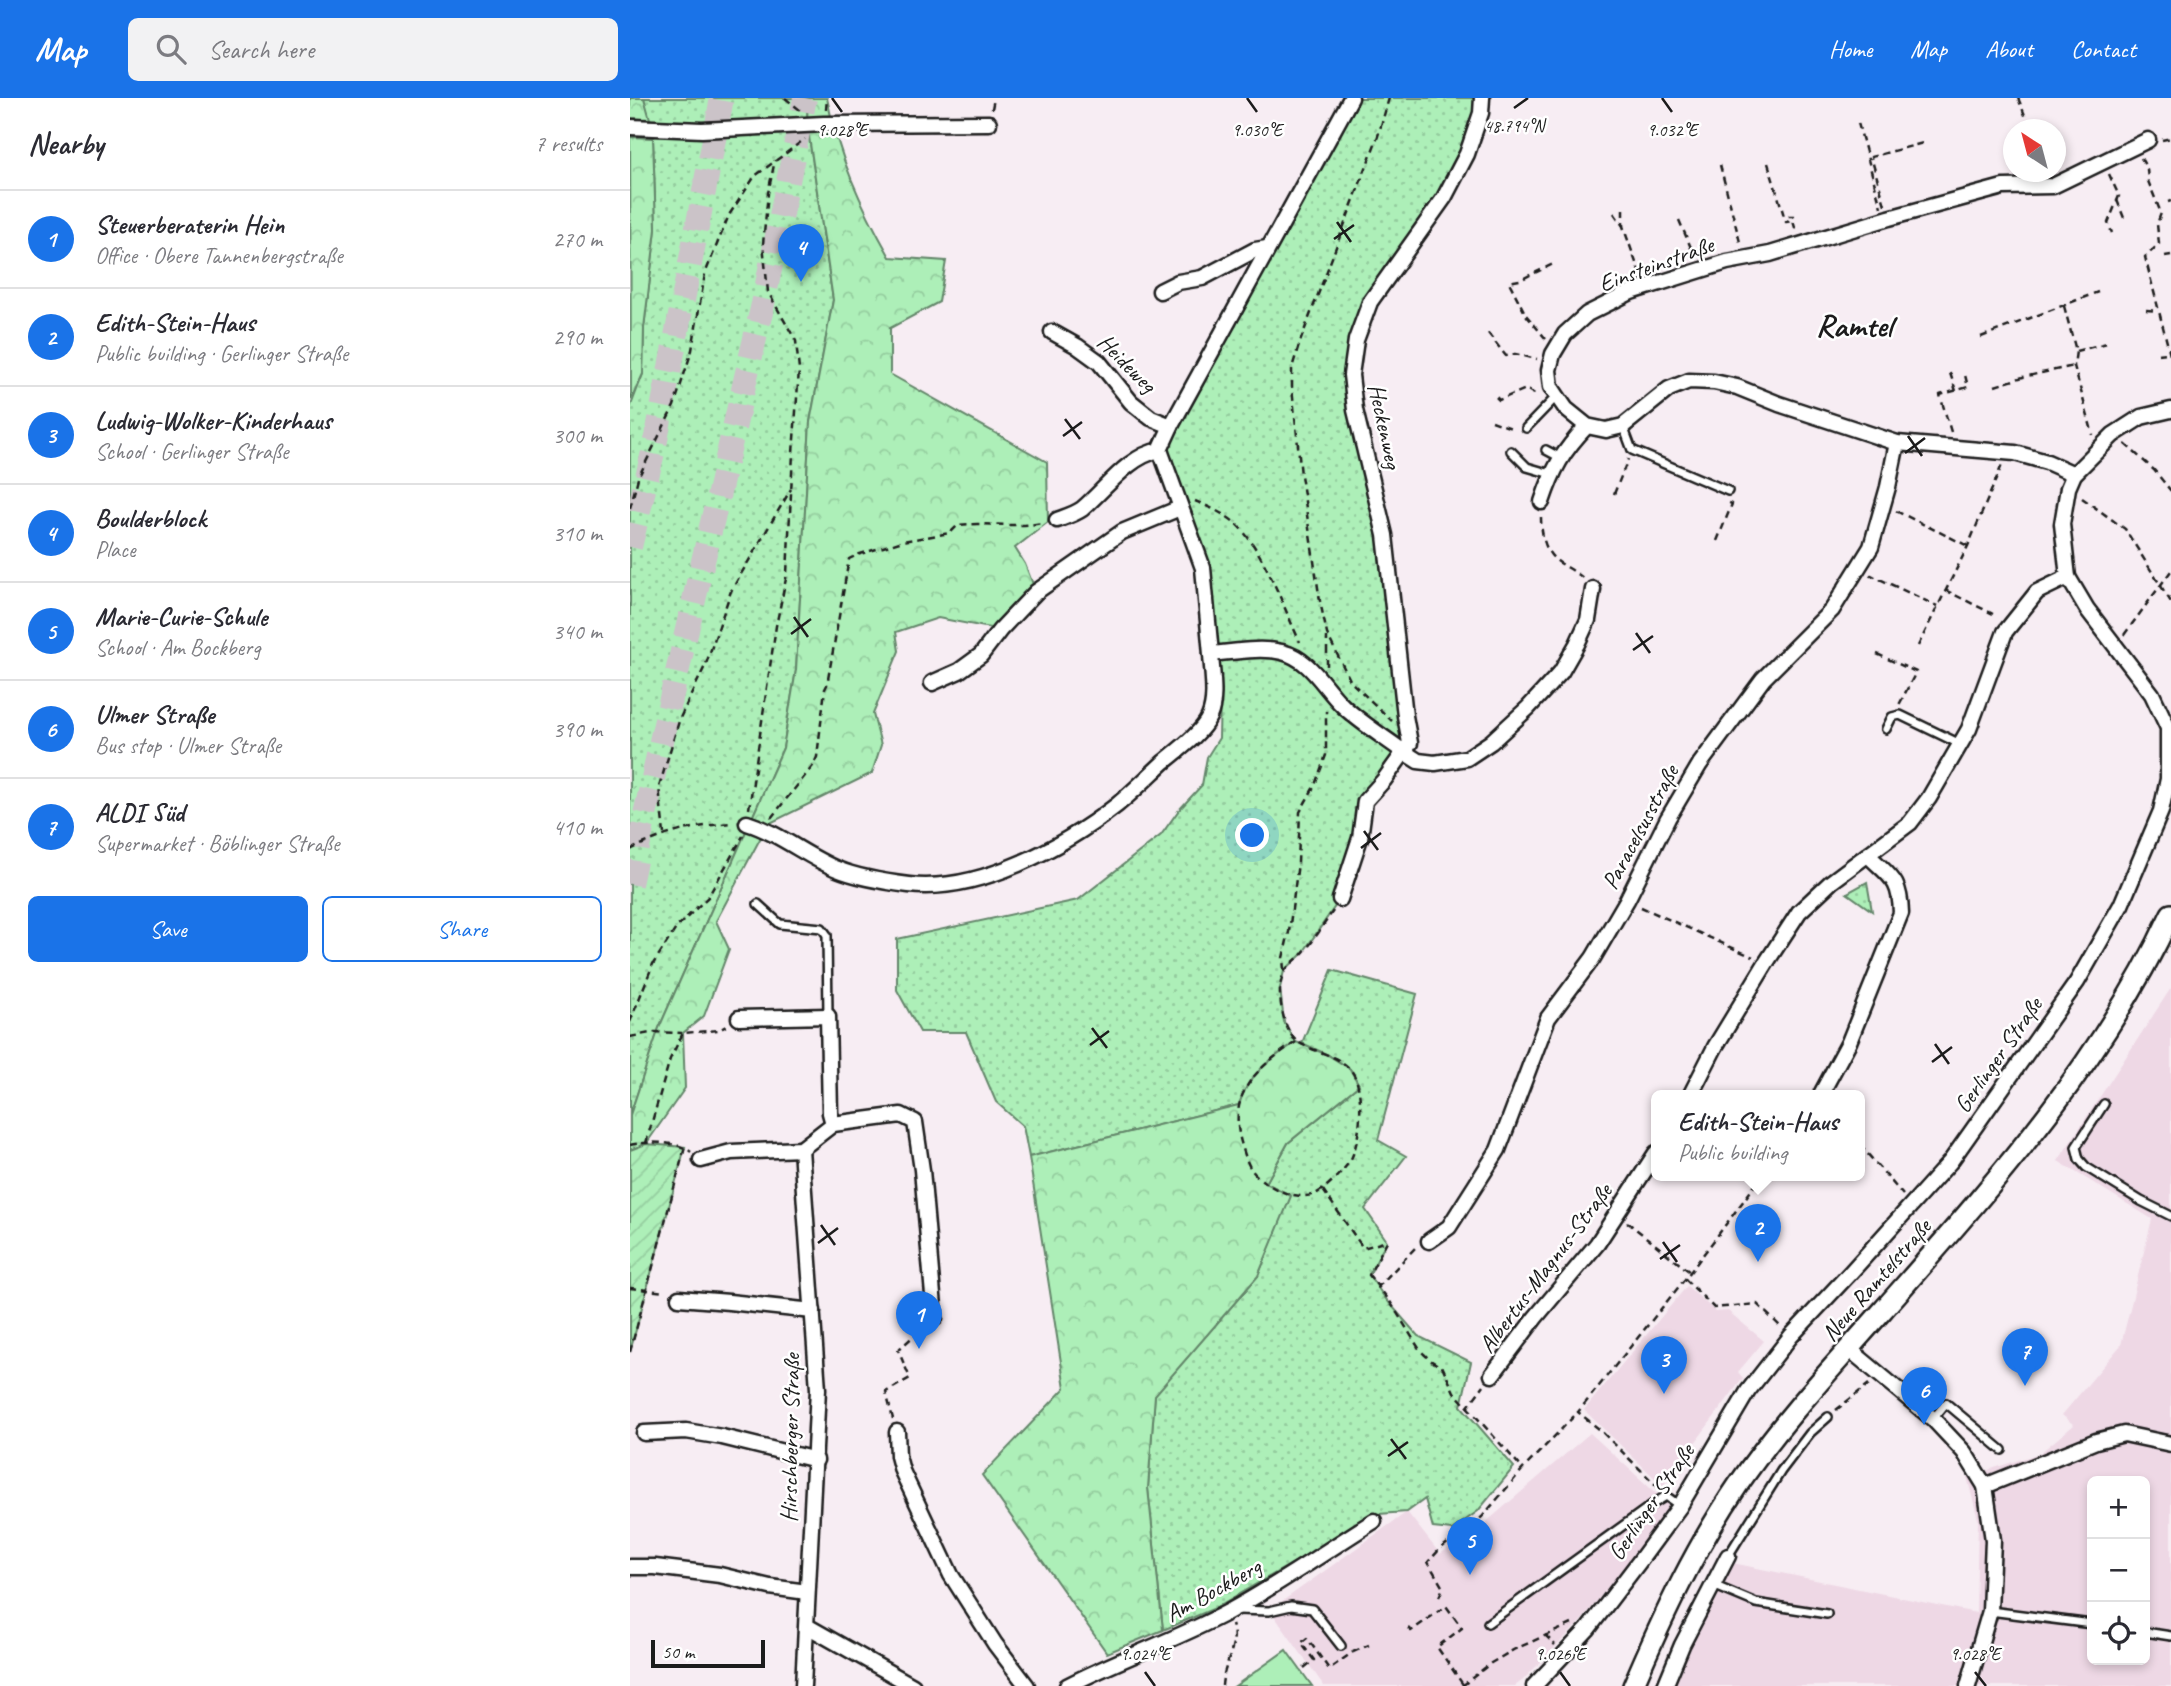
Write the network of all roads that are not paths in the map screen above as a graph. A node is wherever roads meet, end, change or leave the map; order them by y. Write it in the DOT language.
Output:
graph roads {
  1 [pos="1351,98"];
  2 [pos="1482,98"];
  3 [pos="989,123"];
  4 [pos="630,127"];
  5 [pos="2148,140"];
  6 [pos="1267,247"];
  7 [pos="1160,291"];
  8 [pos="1052,332"];
  9 [pos="1553,399"];
  10 [pos="2171,410"];
  11 [pos="1171,426"];
  12 [pos="1587,426"];
  13 [pos="1623,426"];
  14 [pos="1526,428"];
  15 [pos="1897,443"];
  16 [pos="1160,450"];
  17 [pos="1546,450"];
  18 [pos="1511,452"];
  19 [pos="1561,458"];
  20 [pos="1551,474"];
  21 [pos="2074,474"];
  22 [pos="1728,491"];
  23 [pos="1542,502"];
  24 [pos="1179,505"];
  25 [pos="1057,520"];
  26 [pos="2068,577"];
  27 [pos="1593,589"];
  28 [pos="1211,654"];
  29 [pos="932,684"];
  30 [pos="1886,729"];
  31 [pos="1961,744"];
  32 [pos="1404,752"];
  33 [pos="754,825"];
  34 [pos="1868,855"];
  35 [pos="1340,899"];
  36 [pos="758,904"];
  37 [pos="2171,914"];
  38 [pos="828,1016"];
  39 [pos="739,1018"];
  40 [pos="1693,1090"];
  41 [pos="1823,1090"];
  42 [pos="2104,1104"];
  43 [pos="833,1124"];
  44 [pos="801,1149"];
  45 [pos="701,1160"];
  46 [pos="1651,1162"];
  47 [pos="2171,1216"];
  48 [pos="1429,1241"];
  49 [pos="679,1298"];
  50 [pos="813,1311"];
  51 [pos="935,1318"];
  52 [pos="1849,1349"];
  53 [pos="1492,1375"];
  54 [pos="1828,1417"];
  55 [pos="1933,1419"];
  56 [pos="897,1432"];
  57 [pos="644,1433"];
  58 [pos="2171,1444"];
  59 [pos="2002,1450"];
  60 [pos="816,1460"];
  61 [pos="1985,1486"];
  62 [pos="1680,1506"];
  63 [pos="1374,1521"];
  64 [pos="1728,1556"];
  65 [pos="630,1567"];
  66 [pos="1713,1585"];
  67 [pos="807,1592"];
  68 [pos="1230,1610"];
  69 [pos="1990,1611"];
  70 [pos="1827,1614"];
  71 [pos="1488,1623"];
  72 [pos="2087,1623"];
  73 [pos="807,1626"];
  74 [pos="2150,1633"];
  75 [pos="2171,1636"];
  76 [pos="1342,1646"];
  77 [pos="803,1686"];
  78 [pos="913,1686"];
  79 [pos="1027,1686"];
  80 [pos="1067,1686"];
  81 [pos="1534,1686"];
  82 [pos="1633,1686"];
  83 [pos="1665,1686"];
  84 [pos="1968,1686"];
  1 -- 6 [label="street"];
  2 -- 32 [label="street, Heckenweg"];
  3 -- 4 [label="street"];
  5 -- 9 [label="street, Einsteinstraße"];
  6 -- 7 [label="street"];
  6 -- 11 [label="street"];
  8 -- 11 [label="street, Heideweg"];
  9 -- 12 [label="street"];
  9 -- 14 [label="lane"];
  10 -- 21 [label="street, Gerlinger Straße"];
  11 -- 16 [label="street"];
  12 -- 13 [label="street"];
  12 -- 19 [label="street"];
  13 -- 15 [label="street"];
  13 -- 22 [label="lane"];
  15 -- 21 [label="street"];
  15 -- 48 [label="street, Paracelsusstraße"];
  16 -- 24 [label="street"];
  16 -- 25 [label="street"];
  17 -- 19 [label="lane"];
  18 -- 20 [label="lane"];
  19 -- 20 [label="street"];
  20 -- 23 [label="street"];
  21 -- 26 [label="street, Gerlinger Straße"];
  24 -- 28 [label="street"];
  24 -- 29 [label="street"];
  26 -- 31 [label="street"];
  26 -- 62 [label="street, Gerlinger Straße"];
  27 -- 32 [label="street"];
  28 -- 32 [label="street"];
  28 -- 33 [label="street"];
  30 -- 31 [label="lane"];
  31 -- 34 [label="street"];
  32 -- 35 [label="street, Heckenweg"];
  34 -- 40 [label="street"];
  34 -- 41 [label="street"];
  36 -- 38 [label="lane"];
  37 -- 52 [label="main road, Neue Ramtelstraße"];
  38 -- 39 [label="street"];
  38 -- 43 [label="street"];
  42 -- 47 [label="lane"];
  43 -- 44 [label="street"];
  43 -- 51 [label="street"];
  44 -- 45 [label="street"];
  44 -- 50 [label="street, Hirschberger Straße"];
  46 -- 53 [label="street, Albertus-Magnus-Straße"];
  49 -- 50 [label="street"];
  50 -- 60 [label="street, Hirschberger Straße"];
  52 -- 55 [label="street"];
  52 -- 82 [label="main road, Neue Ramtelstraße"];
  54 -- 64 [label="lane"];
  55 -- 59 [label="lane"];
  55 -- 61 [label="street"];
  56 -- 79 [label="street"];
  57 -- 60 [label="street"];
  58 -- 61 [label="street"];
  60 -- 67 [label="street, Hirschberger Straße"];
  61 -- 69 [label="street"];
  62 -- 71 [label="lane"];
  62 -- 81 [label="street, Gerlinger Straße"];
  63 -- 68 [label="street, Am Bockberg"];
  64 -- 66 [label="street"];
  65 -- 67 [label="street"];
  66 -- 70 [label="lane"];
  66 -- 83 [label="street"];
  67 -- 73 [label="street, Hirschberger Straße"];
  68 -- 76 [label="lane"];
  68 -- 80 [label="street, Am Bockberg"];
  69 -- 72 [label="lane"];
  69 -- 84 [label="street"];
  73 -- 77 [label="street, Hirschberger Straße"];
  73 -- 78 [label="street"];
  74 -- 75 [label="lane"];
}
